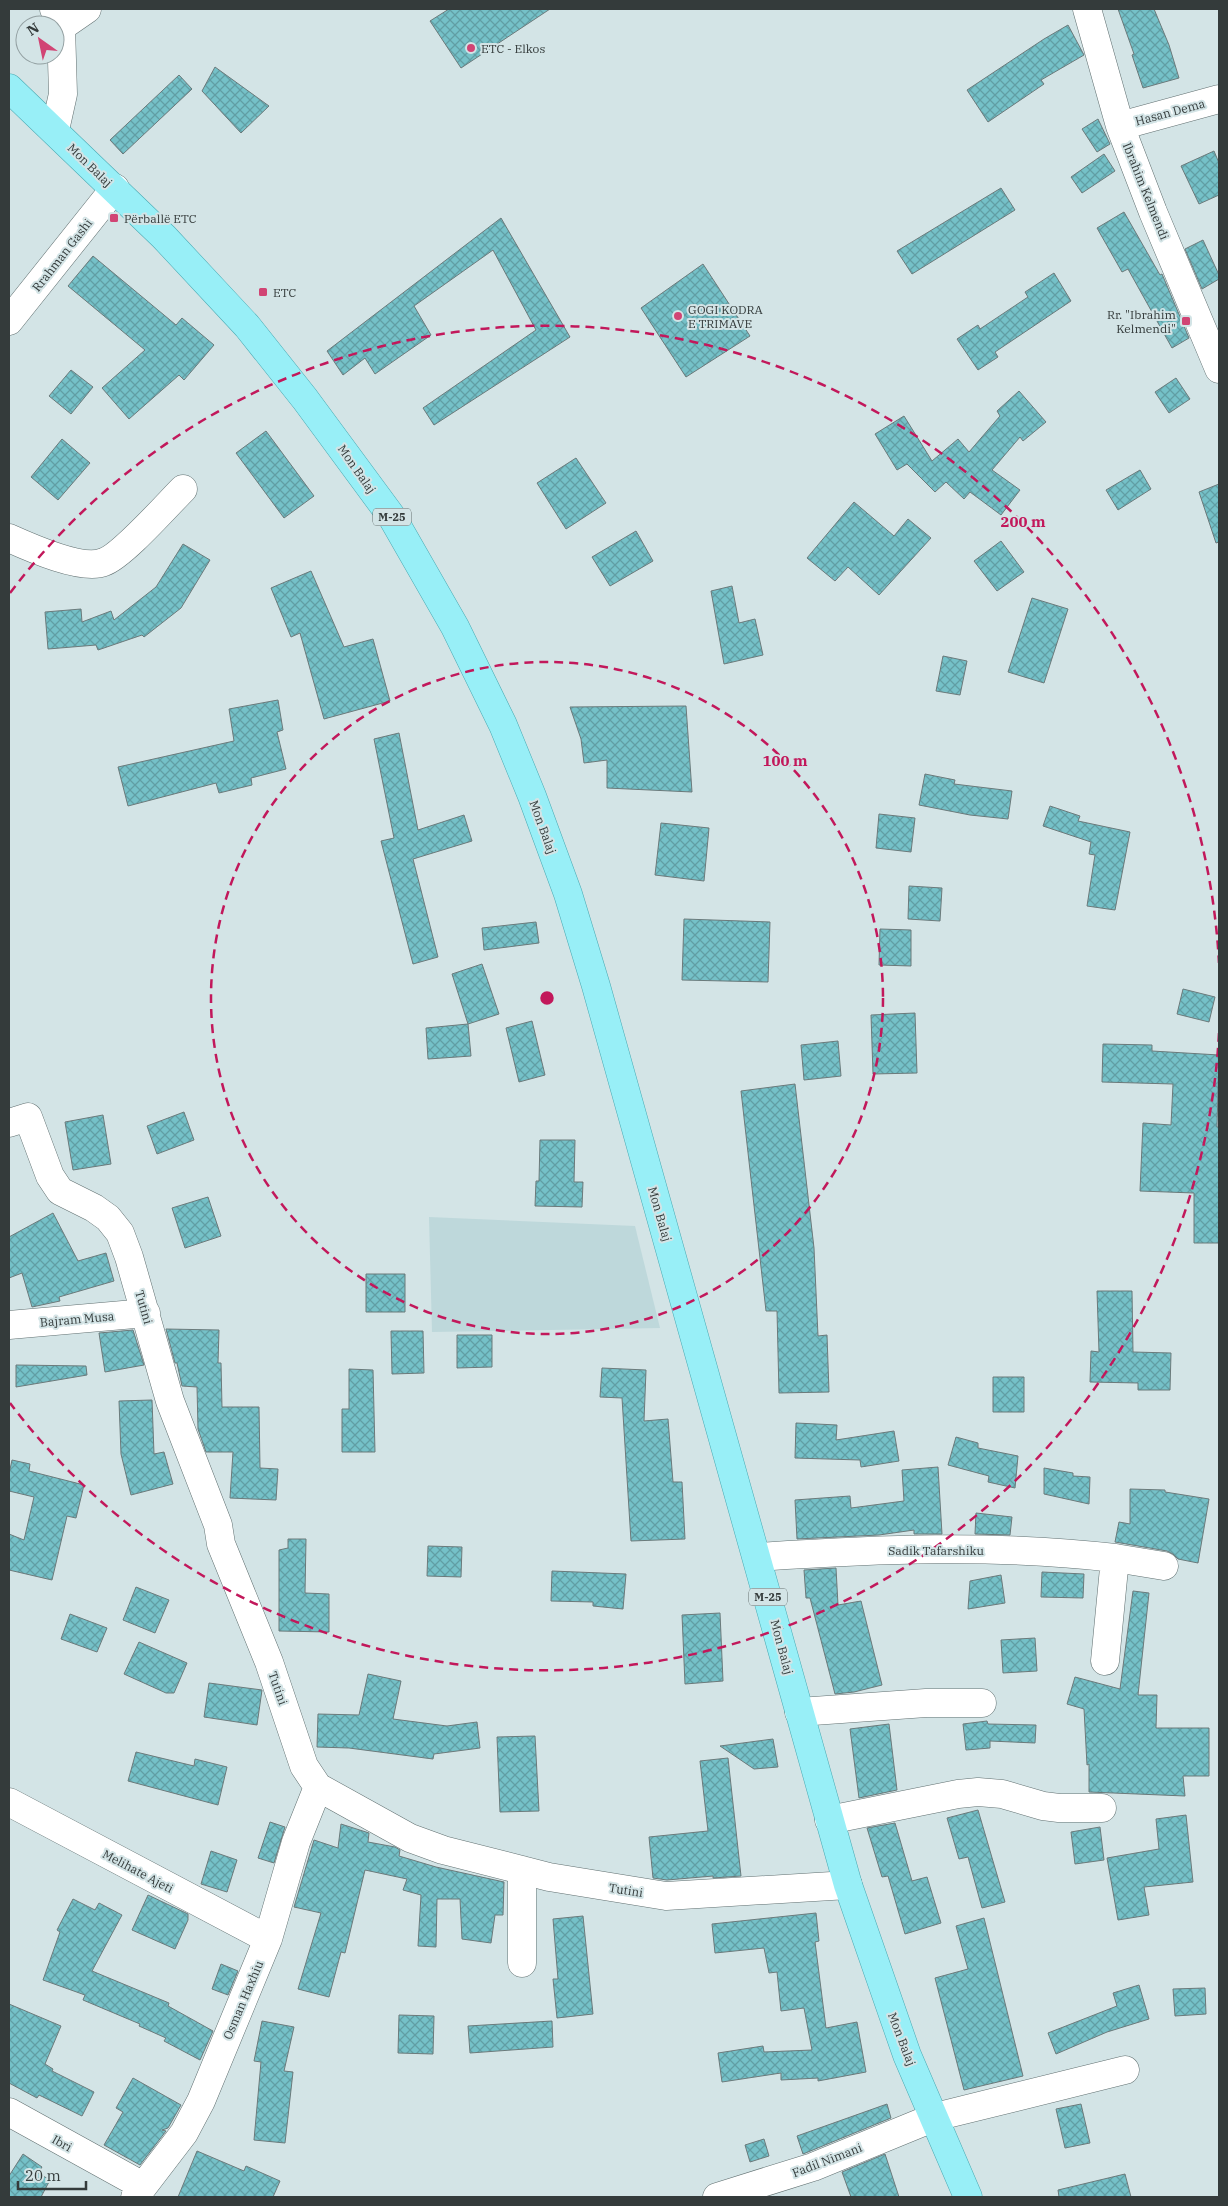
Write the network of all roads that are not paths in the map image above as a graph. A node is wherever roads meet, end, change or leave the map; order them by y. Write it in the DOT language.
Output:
graph roads {
  1 [pos="87,9"];
  2 [pos="1087,9"];
  3 [pos="65,16"];
  4 [pos="61,65"];
  5 [pos="9,88"];
  6 [pos="1219,99"];
  7 [pos="1120,126"];
  8 [pos="55,130"];
  9 [pos="115,188"];
  10 [pos="9,321"];
  11 [pos="1219,369"];
  12 [pos="183,489"];
  13 [pos="9,538"];
  14 [pos="9,1123"];
  15 [pos="146,1314"];
  16 [pos="9,1325"];
  17 [pos="757,1557"];
  18 [pos="1115,1558"];
  19 [pos="1164,1566"];
  20 [pos="1105,1661"];
  21 [pos="982,1703"];
  22 [pos="799,1712"];
  23 [pos="318,1787"];
  24 [pos="9,1802"];
  25 [pos="1102,1808"];
  26 [pos="829,1820"];
  27 [pos="522,1870"];
  28 [pos="848,1885"];
  29 [pos="268,1939"];
  30 [pos="522,1962"];
  31 [pos="1125,2070"];
  32 [pos="9,2112"];
  33 [pos="935,2116"];
  34 [pos="139,2192"];
  35 [pos="717,2197"];
  36 [pos="968,2197"];
  1 -- 3 [label="street"];
  2 -- 7 [label="street, Ibrahim Kelmendi"];
  4 -- 8 [label="street"];
  5 -- 8 [label="main road, Mon Balaj / M-25"];
  6 -- 7 [label="street, Hasan Dema"];
  7 -- 11 [label="street, Ibrahim Kelmendi"];
  8 -- 9 [label="main road, Mon Balaj / M-25"];
  9 -- 10 [label="street, Rrahman Gashi"];
  9 -- 17 [label="main road, Mon Balaj / M-25"];
  12 -- 13 [label="street"];
  14 -- 15 [label="street, Tutini"];
  15 -- 16 [label="street, Bajram Musa"];
  15 -- 23 [label="street, Tutini"];
  17 -- 18 [label="street, Sadik Tafarshiku"];
  17 -- 22 [label="main road, Mon Balaj / M-25"];
  18 -- 19 [label="street, Sadik Tafarshiku"];
  18 -- 20 [label="street"];
  21 -- 22 [label="street"];
  22 -- 26 [label="main road, Mon Balaj / M-25"];
  23 -- 27 [label="street, Tutini"];
  23 -- 29 [label="street, Osman Haxhiu"];
  24 -- 29 [label="street, Melihate Ajeti"];
  25 -- 26 [label="street"];
  26 -- 28 [label="main road, Mon Balaj / M-25"];
  27 -- 28 [label="street, Tutini"];
  27 -- 30 [label="street"];
  28 -- 33 [label="main road, Mon Balaj / M-25"];
  29 -- 34 [label="street, Osman Haxhiu"];
  31 -- 33 [label="street, Fadil Nimani"];
  32 -- 34 [label="street, Ibri"];
  33 -- 35 [label="street, Fadil Nimani"];
  33 -- 36 [label="main road, Mon Balaj / M-25"];
}
